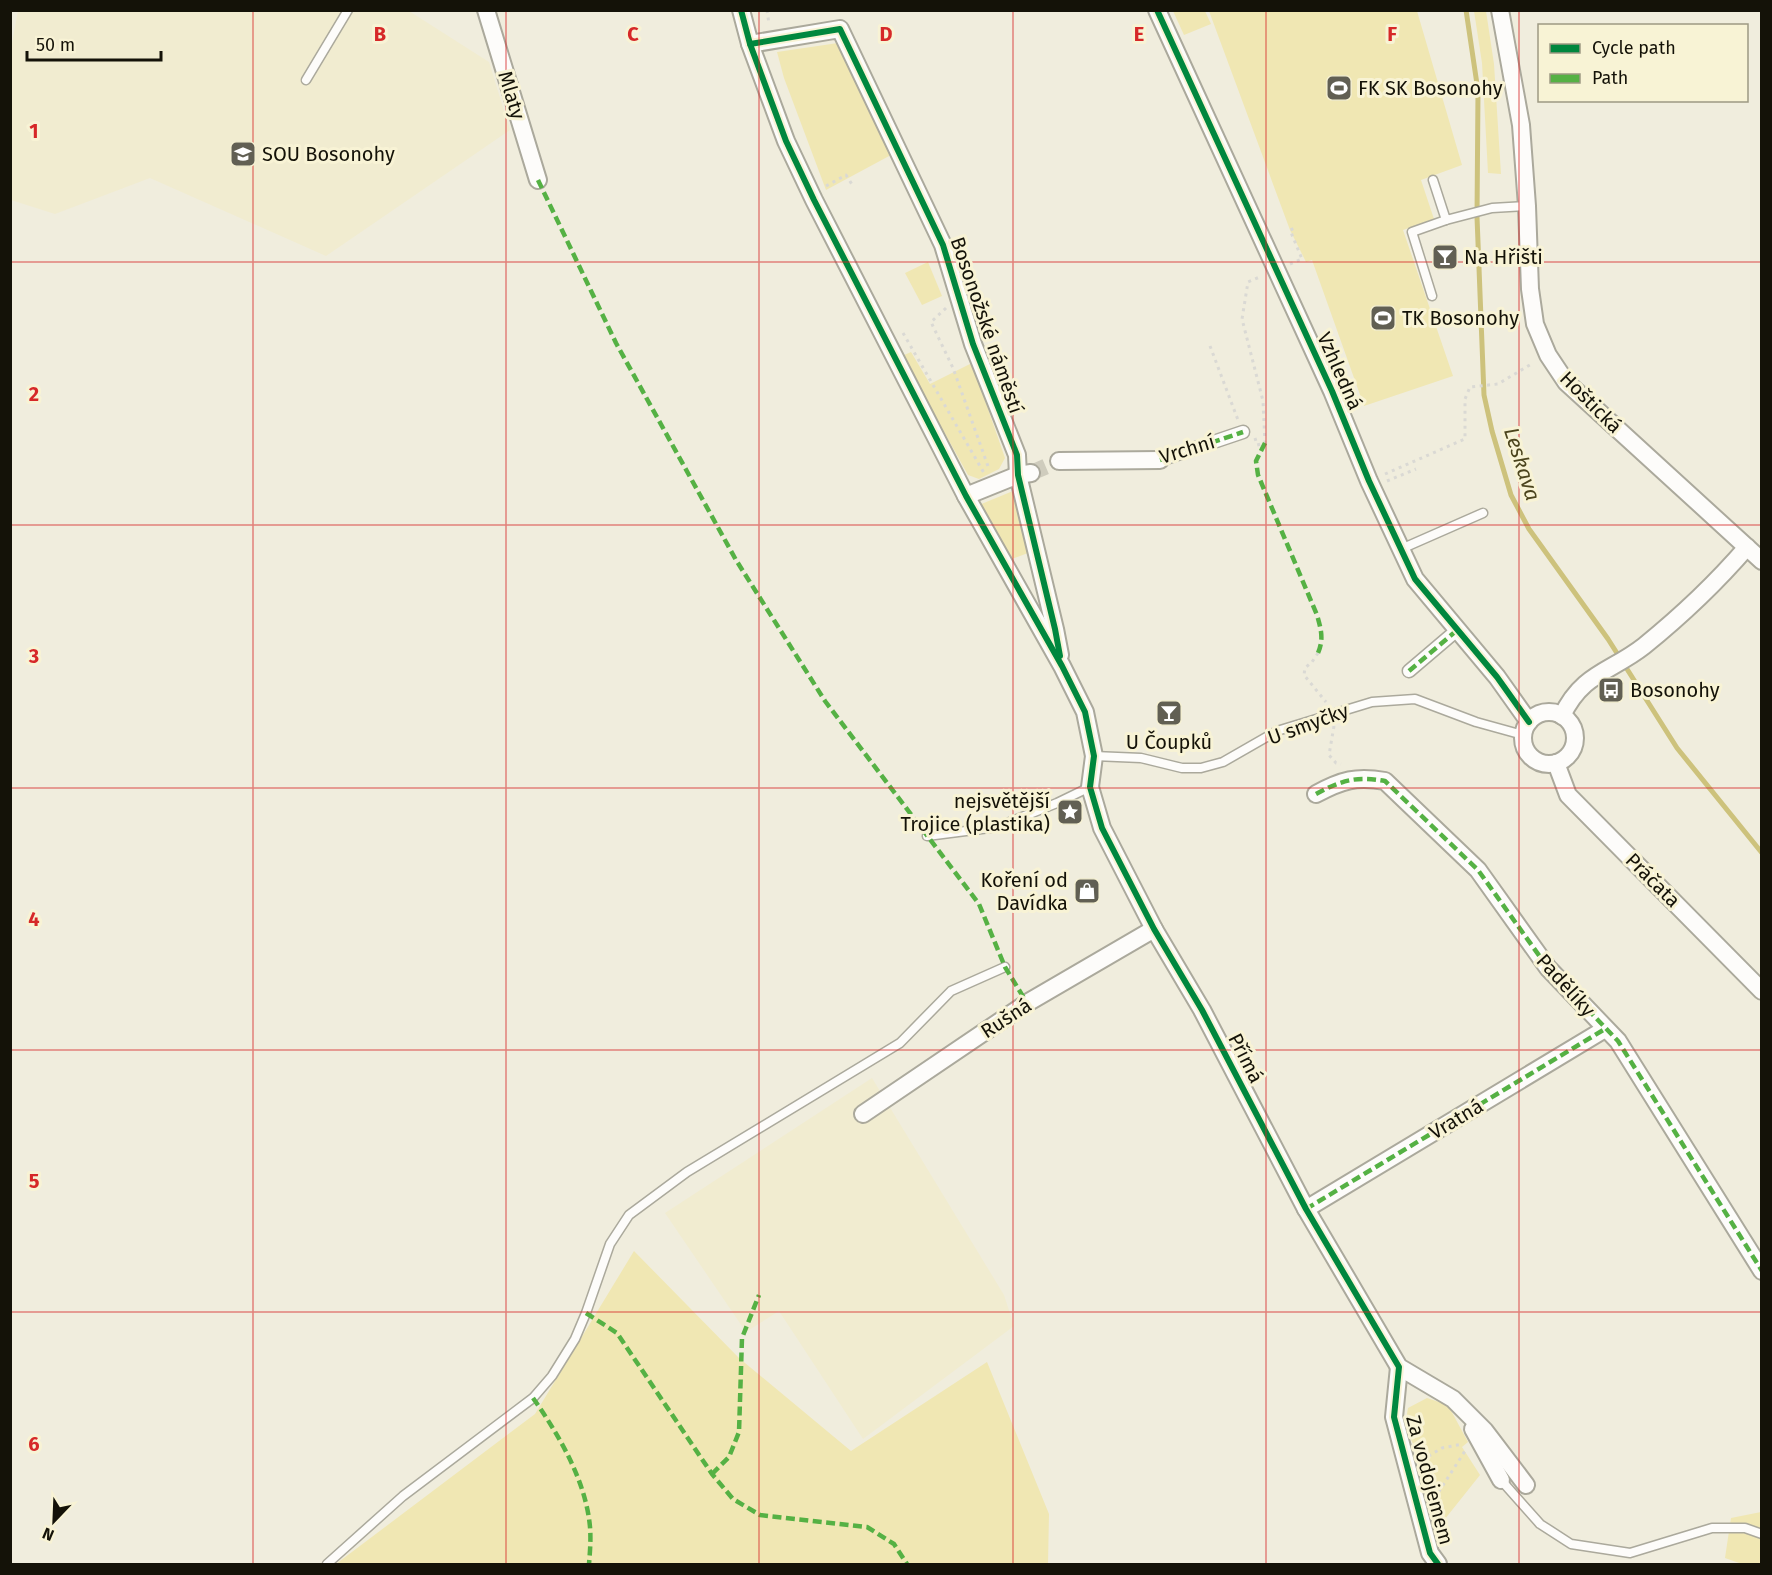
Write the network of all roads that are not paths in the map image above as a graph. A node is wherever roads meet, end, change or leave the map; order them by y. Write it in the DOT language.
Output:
graph roads {
  1 [pos="348,10"];
  2 [pos="486,10"];
  3 [pos="741,10"];
  4 [pos="1157,10"];
  5 [pos="1500,10"];
  6 [pos="750,44"];
  7 [pos="306,80"];
  8 [pos="538,180"];
  9 [pos="1433,180"];
  10 [pos="1527,206"];
  11 [pos="1446,220"];
  12 [pos="1432,296"];
  13 [pos="1243,432"];
  14 [pos="1160,460"];
  15 [pos="1059,461"];
  16 [pos="1024,474"];
  17 [pos="966,496"];
  18 [pos="1483,513"];
  19 [pos="1747,547"];
  20 [pos="1401,549"];
  21 [pos="1761,561"];
  22 [pos="1456,631"];
  23 [pos="1062,666"];
  24 [pos="1409,671"];
  25 [pos="1562,716"];
  26 [pos="1526,729"];
  27 [pos="1094,756"];
  28 [pos="1556,763"];
  29 [pos="1090,787"];
  30 [pos="1316,794"];
  31 [pos="927,836"];
  32 [pos="1154,929"];
  33 [pos="1005,967"];
  34 [pos="1761,991"];
  35 [pos="1605,1029"];
  36 [pos="863,1114"];
  37 [pos="1306,1209"];
  38 [pos="1761,1270"];
  39 [pos="1399,1368"];
  40 [pos="1453,1399"];
  41 [pos="1501,1480"];
  42 [pos="1526,1485"];
  43 [pos="1761,1534"];
  44 [pos="327,1564"];
  45 [pos="1438,1564"];
  1 -- 7 [label="lane"];
  2 -- 8 [label="street, Mlaty"];
  3 -- 6 [label="street, Bosonožské náměstí"];
  4 -- 20 [label="street, Vzhledná"];
  5 -- 10 [label="street, Hoštická"];
  6 -- 16 [label="street, Bosonožské náměstí"];
  6 -- 17 [label="street, Bosonožské náměstí"];
  9 -- 11 [label="lane"];
  10 -- 11 [label="lane"];
  10 -- 19 [label="street, Hoštická"];
  11 -- 12 [label="lane"];
  13 -- 14 [label="street, Vrchní"];
  14 -- 15 [label="street, Vrchní"];
  16 -- 17 [label="street"];
  16 -- 23 [label="street, Bosonožské náměstí"];
  17 -- 23 [label="street, Bosonožské náměstí"];
  18 -- 20 [label="lane"];
  19 -- 21 [label="street, Hoštická"];
  19 -- 25 [label="street"];
  20 -- 22 [label="street, Vzhledná"];
  22 -- 24 [label="street"];
  22 -- 26 [label="street, Vzhledná"];
  23 -- 27 [label="street, Bosonožské náměstí"];
  25 -- 26 [label="street"];
  25 -- 28 [label="street"];
  26 -- 27 [label="lane, U smyčky"];
  26 -- 28 [label="street"];
  27 -- 29 [label="street, Přímá"];
  28 -- 34 [label="street, Práčata"];
  29 -- 31 [label="lane"];
  29 -- 32 [label="street, Přímá"];
  30 -- 35 [label="street, Padělíky"];
  32 -- 36 [label="street, Rušná"];
  32 -- 37 [label="street, Přímá"];
  33 -- 44 [label="lane"];
  35 -- 37 [label="street, Vratná"];
  35 -- 38 [label="street, Padělíky"];
  37 -- 39 [label="street, Přímá"];
  39 -- 40 [label="street, Přímá"];
  39 -- 45 [label="street, Za vodojemem"];
  40 -- 41 [label="street, Přímá"];
  40 -- 42 [label="street, Přímá"];
  41 -- 43 [label="lane"];
}
